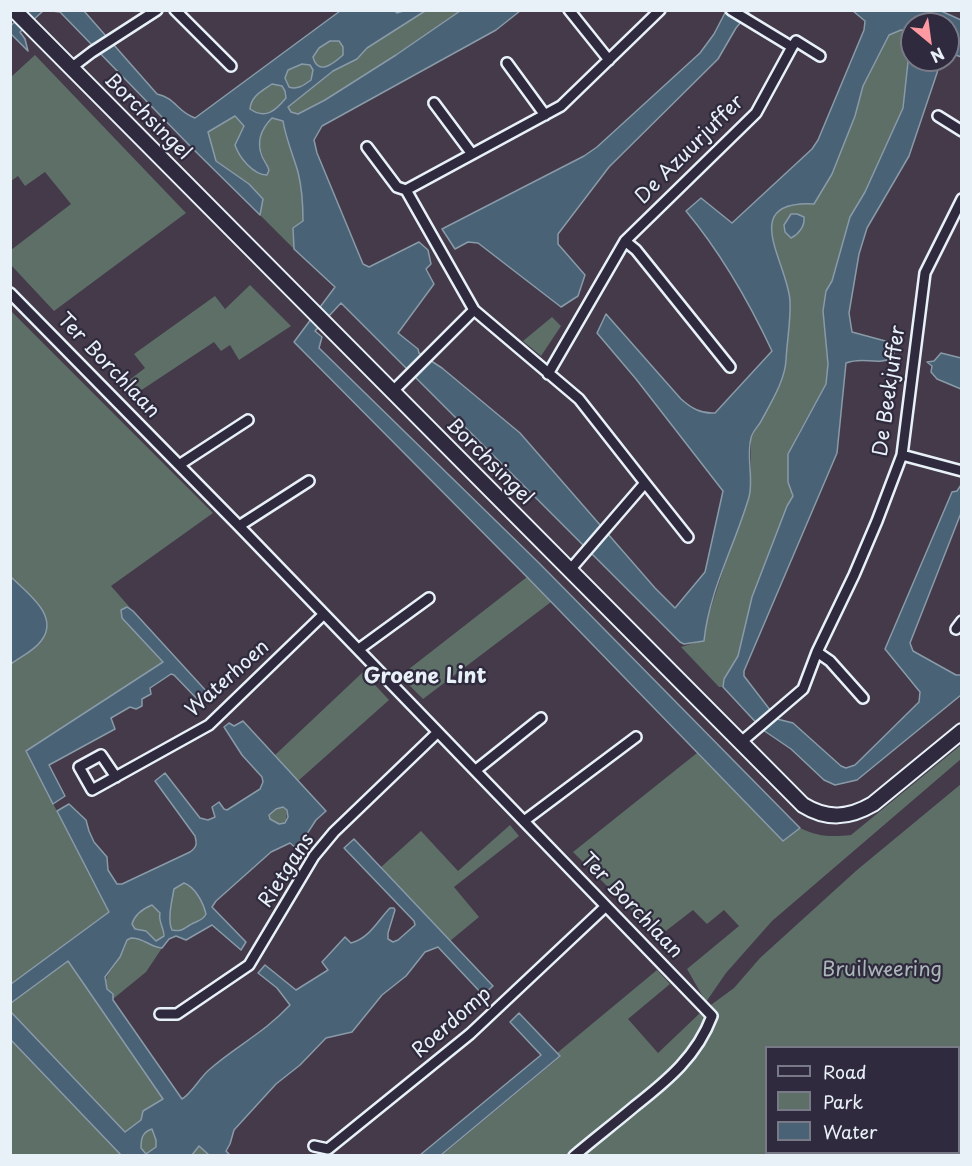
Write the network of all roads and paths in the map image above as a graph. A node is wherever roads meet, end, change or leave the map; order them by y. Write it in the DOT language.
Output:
graph roads {
  1 [pos="157,10"];
  2 [pos="175,10"];
  3 [pos="569,10"];
  4 [pos="660,10"];
  5 [pos="731,10"];
  6 [pos="14,11"];
  7 [pos="792,47"];
  8 [pos="820,56"];
  9 [pos="609,60"];
  10 [pos="507,63"];
  11 [pos="231,66"];
  12 [pos="71,68"];
  13 [pos="434,103"];
  14 [pos="545,115"];
  15 [pos="938,116"];
  16 [pos="962,131"];
  17 [pos="367,147"];
  18 [pos="472,154"];
  19 [pos="406,190"];
  20 [pos="962,199"];
  21 [pos="625,241"];
  22 [pos="10,293"];
  23 [pos="474,310"];
  24 [pos="730,367"];
  25 [pos="548,374"];
  26 [pos="392,392"];
  27 [pos="248,420"];
  28 [pos="902,455"];
  29 [pos="179,465"];
  30 [pos="962,471"];
  31 [pos="309,481"];
  32 [pos="645,483"];
  33 [pos="240,526"];
  34 [pos="688,537"];
  35 [pos="569,571"];
  36 [pos="429,598"];
  37 [pos="324,614"];
  38 [pos="359,650"];
  39 [pos="818,652"];
  40 [pos="863,698"];
  41 [pos="541,718"];
  42 [pos="962,730"];
  43 [pos="438,732"];
  44 [pos="636,737"];
  45 [pos="740,742"];
  46 [pos="476,770"];
  47 [pos="116,777"];
  48 [pos="524,821"];
  49 [pos="605,907"];
  50 [pos="160,1014"];
  51 [pos="314,1146"];
  52 [pos="574,1155"];
  1 -- 12 [label="street"];
  2 -- 11 [label="street"];
  3 -- 9 [label="street"];
  4 -- 9 [label="street"];
  5 -- 7 [label="street"];
  6 -- 12 [label="main road, Borchsingel"];
  7 -- 8 [label="street"];
  7 -- 21 [label="street, De Azuurjuffer"];
  9 -- 14 [label="street"];
  10 -- 14 [label="street"];
  12 -- 26 [label="main road, Borchsingel"];
  13 -- 18 [label="street"];
  14 -- 18 [label="street"];
  15 -- 16 [label="street"];
  17 -- 19 [label="street"];
  18 -- 19 [label="street"];
  19 -- 23 [label="street"];
  20 -- 28 [label="street, De Beekjuffer"];
  21 -- 24 [label="street"];
  21 -- 25 [label="street, De Azuurjuffer"];
  22 -- 29 [label="street, Ter Borchlaan"];
  23 -- 25 [label="street"];
  23 -- 26 [label="street"];
  25 -- 32 [label="street"];
  26 -- 35 [label="main road, Borchsingel"];
  27 -- 29 [label="street"];
  28 -- 30 [label="street"];
  28 -- 39 [label="street, De Beekjuffer"];
  29 -- 33 [label="street, Ter Borchlaan"];
  31 -- 33 [label="street"];
  32 -- 34 [label="street"];
  32 -- 35 [label="street"];
  33 -- 37 [label="street, Ter Borchlaan"];
  35 -- 45 [label="main road, Borchsingel"];
  36 -- 38 [label="street"];
  37 -- 38 [label="street, Ter Borchlaan"];
  37 -- 47 [label="street, Waterhoen"];
  38 -- 43 [label="street, Ter Borchlaan"];
  39 -- 40 [label="street"];
  39 -- 45 [label="street, De Beekjuffer"];
  41 -- 46 [label="street"];
  42 -- 45 [label="main road, Borchsingel"];
  43 -- 46 [label="street, Ter Borchlaan"];
  43 -- 50 [label="street, Rietgans"];
  44 -- 48 [label="street"];
  46 -- 48 [label="street, Ter Borchlaan"];
  48 -- 49 [label="street, Ter Borchlaan"];
  49 -- 51 [label="street, Roerdomp"];
  49 -- 52 [label="street, Ter Borchlaan"];
}
